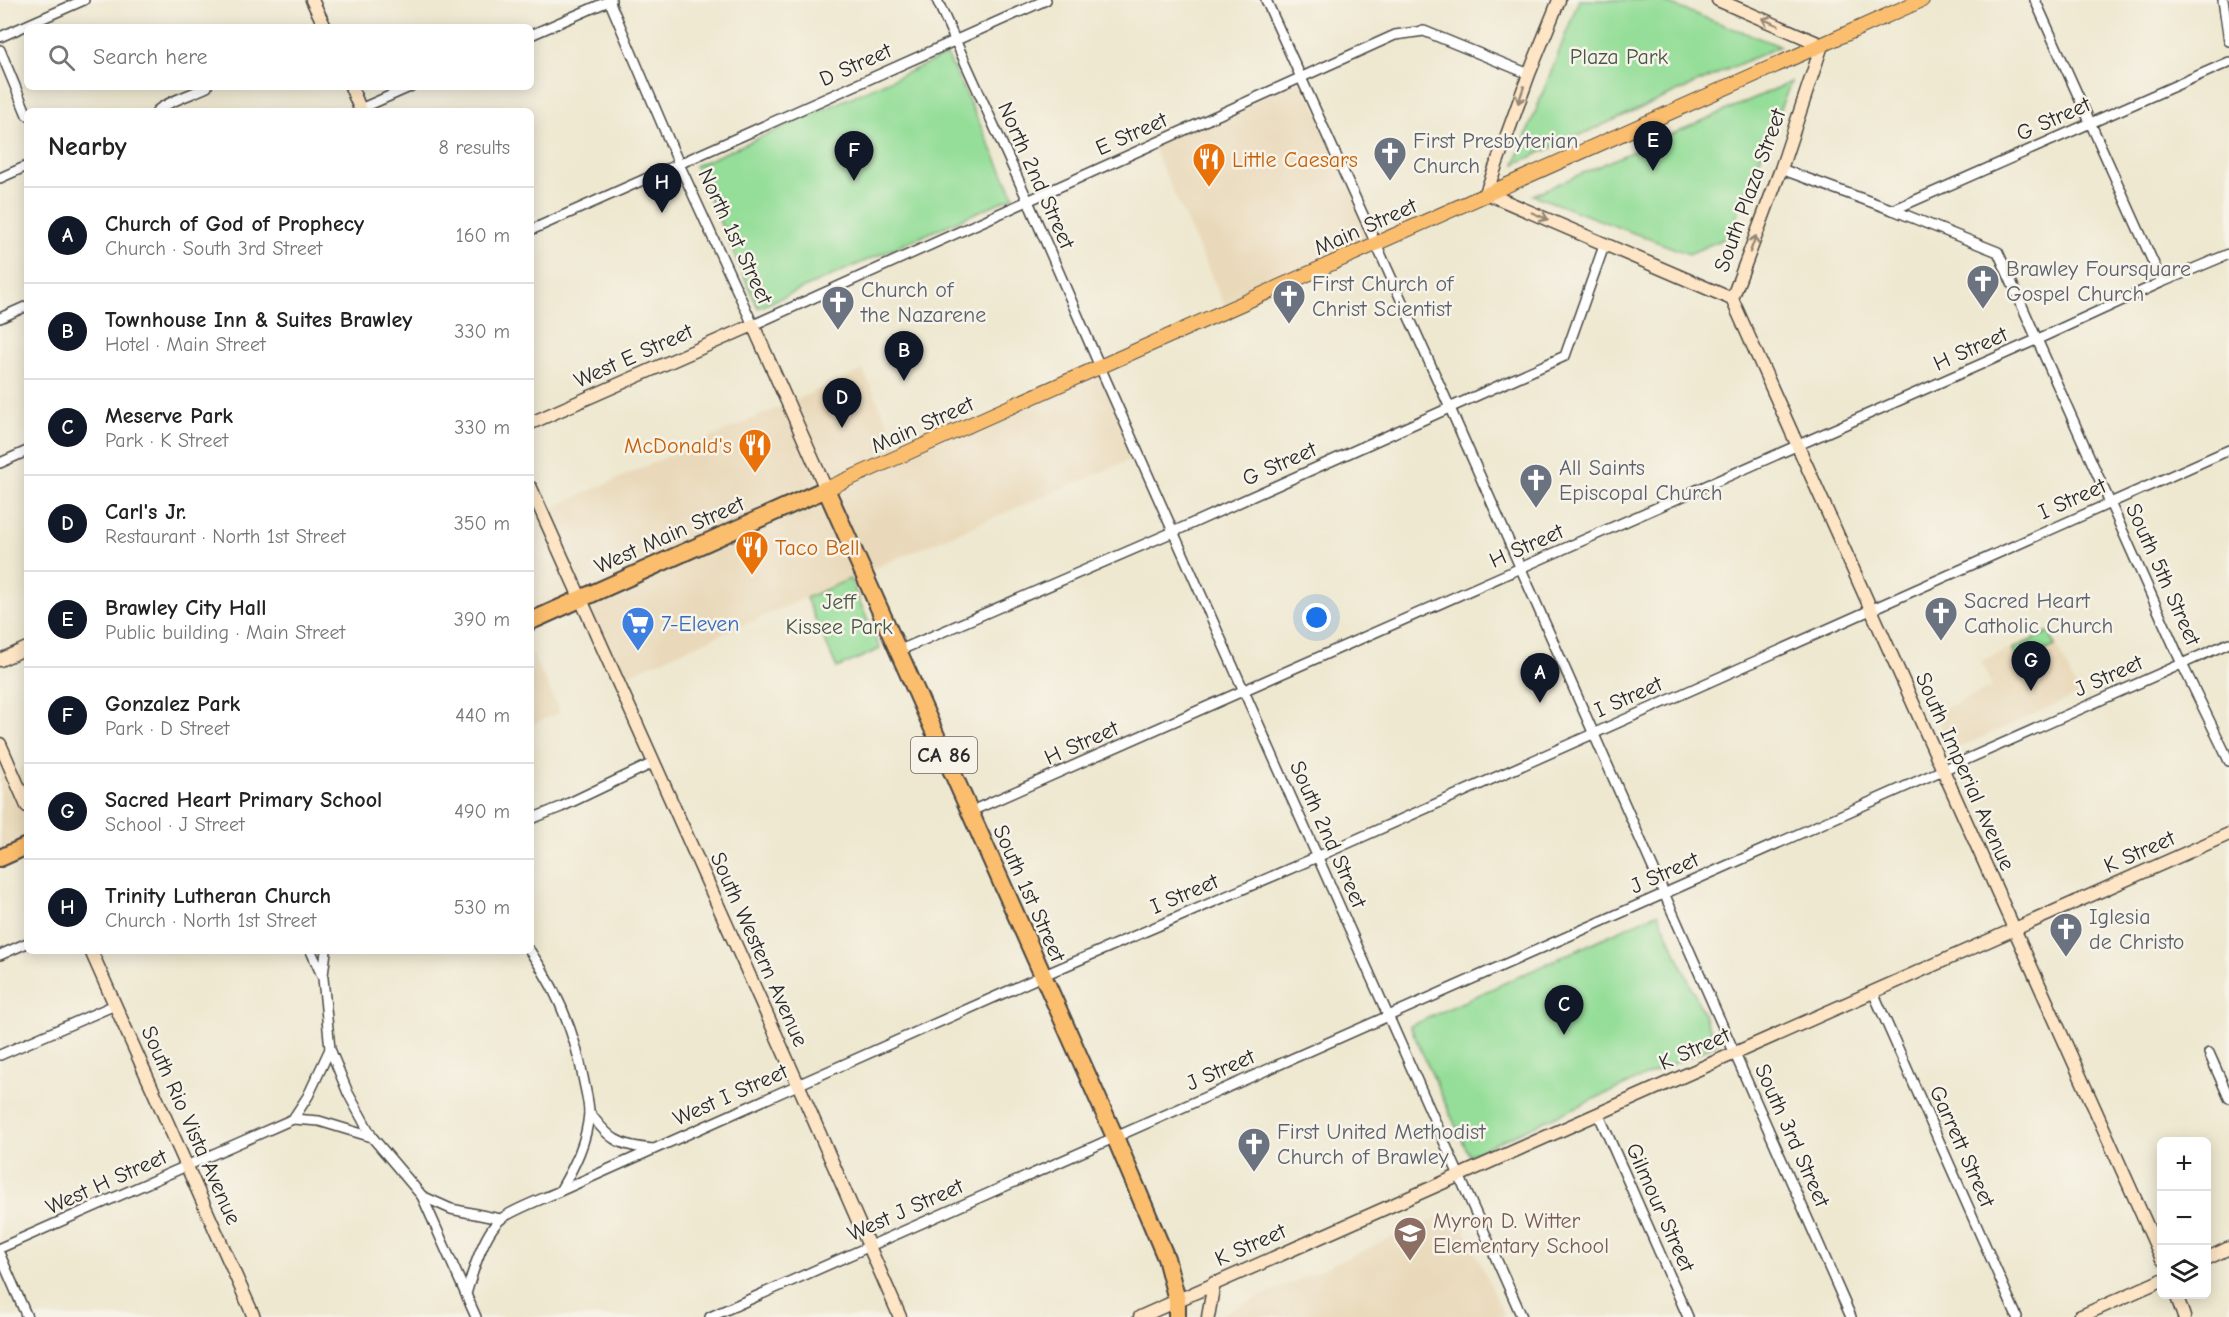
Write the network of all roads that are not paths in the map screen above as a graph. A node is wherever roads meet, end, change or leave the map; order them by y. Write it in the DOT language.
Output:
graph roads {
  1 [pos="84,0"];
  2 [pos="312,0"];
  3 [pos="610,0"];
  4 [pos="938,0"];
  5 [pos="1046,0"];
  6 [pos="1266,0"];
  7 [pos="1718,0"];
  8 [pos="1922,0"];
  9 [pos="2035,0"];
  10 [pos="2223,0"];
  11 [pos="1559,1"];
  12 [pos="30,24"];
  13 [pos="324,24"];
  14 [pos="24,26"];
  15 [pos="534,34"];
  16 [pos="0,37"];
  17 [pos="955,41"];
  18 [pos="2229,41"];
  19 [pos="1822,45"];
  20 [pos="0,50"];
  21 [pos="2229,62"];
  22 [pos="1529,74"];
  23 [pos="1302,78"];
  24 [pos="200,90"];
  25 [pos="352,90"];
  26 [pos="404,90"];
  27 [pos="24,108"];
  28 [pos="160,108"];
  29 [pos="360,108"];
  30 [pos="365,108"];
  31 [pos="2091,123"];
  32 [pos="679,164"];
  33 [pos="24,167"];
  34 [pos="1781,169"];
  35 [pos="0,178"];
  36 [pos="1486,193"];
  37 [pos="1028,201"];
  38 [pos="1893,210"];
  39 [pos="534,229"];
  40 [pos="1605,243"];
  41 [pos="1376,244"];
  42 [pos="2229,254"];
  43 [pos="2162,282"];
  44 [pos="1732,299"];
  45 [pos="24,307"];
  46 [pos="0,318"];
  47 [pos="753,325"];
  48 [pos="2038,339"];
  49 [pos="1100,367"];
  50 [pos="1450,408"];
  51 [pos="534,422"];
  52 [pos="1798,446"];
  53 [pos="2229,450"];
  54 [pos="24,452"];
  55 [pos="0,463"];
  56 [pos="826,489"];
  57 [pos="534,495"];
  58 [pos="2111,502"];
  59 [pos="1173,532"];
  60 [pos="1520,568"];
  61 [pos="580,599"];
  62 [pos="1871,609"];
  63 [pos="534,620"];
  64 [pos="2229,643"];
  65 [pos="24,649"];
  66 [pos="898,651"];
  67 [pos="0,660"];
  68 [pos="2182,664"];
  69 [pos="1244,691"];
  70 [pos="1594,733"];
  71 [pos="0,744"];
  72 [pos="2229,761"];
  73 [pos="653,763"];
  74 [pos="1943,770"];
  75 [pos="24,799"];
  76 [pos="969,812"];
  77 [pos="534,818"];
  78 [pos="2229,834"];
  79 [pos="24,847"];
  80 [pos="1317,857"];
  81 [pos="0,858"];
  82 [pos="1664,894"];
  83 [pos="2014,929"];
  84 [pos="24,944"];
  85 [pos="92,954"];
  86 [pos="312,954"];
  87 [pos="326,954"];
  88 [pos="532,954"];
  89 [pos="0,956"];
  90 [pos="1042,976"];
  91 [pos="323,978"];
  92 [pos="1873,992"];
  93 [pos="115,1005"];
  94 [pos="1388,1017"];
  95 [pos="330,1049"];
  96 [pos="1736,1053"];
  97 [pos="2209,1053"];
  98 [pos="0,1055"];
  99 [pos="798,1084"];
  100 [pos="2229,1098"];
  101 [pos="589,1112"];
  102 [pos="1598,1113"];
  103 [pos="293,1119"];
  104 [pos="372,1137"];
  105 [pos="1115,1137"];
  106 [pos="654,1149"];
  107 [pos="187,1166"];
  108 [pos="1458,1175"];
  109 [pos="560,1191"];
  110 [pos="422,1196"];
  111 [pos="500,1220"];
  112 [pos="869,1246"];
  113 [pos="0,1248"];
  114 [pos="2157,1248"];
  115 [pos="2229,1248"];
  116 [pos="0,1255"];
  117 [pos="2211,1257"];
  118 [pos="2157,1282"];
  119 [pos="1214,1283"];
  120 [pos="466,1294"];
  121 [pos="2178,1299"];
  122 [pos="1177,1300"];
  123 [pos="27,1317"];
  124 [pos="255,1317"];
  125 [pos="476,1317"];
  126 [pos="710,1317"];
  127 [pos="900,1317"];
  128 [pos="1140,1317"];
  129 [pos="1178,1317"];
  130 [pos="1187,1317"];
  131 [pos="1208,1317"];
  132 [pos="1522,1317"];
  133 [pos="1688,1317"];
  134 [pos="1851,1317"];
  135 [pos="2017,1317"];
  136 [pos="2079,1317"];
  137 [pos="2184,1317"];
  1 -- 12 [label="street"];
  2 -- 13 [label="street"];
  3 -- 15 [label="street"];
  3 -- 32 [label="street, North 1st Street"];
  4 -- 17 [label="street, North 2nd Street"];
  5 -- 17 [label="street, D Street"];
  6 -- 23 [label="street, South 3rd Street"];
  19 -- 7 [label="street, one-way"];
  8 -- 19 [label="main road, Main Street"];
  9 -- 31 [label="street"];
  10 -- 18 [label="street"];
  11 -- 22 [label="street"];
  14 -- 16 [label="street"];
  17 -- 32 [label="street, D Street"];
  17 -- 37 [label="street, North 2nd Street"];
  19 -- 34 [label="street, South Plaza Street"];
  19 -- 36 [label="main road, Main Street"];
  20 -- 27 [label="street"];
  21 -- 31 [label="street, G Street"];
  22 -- 23 [label="street, E Street"];
  22 -- 36 [label="street, one-way"];
  23 -- 37 [label="street, E Street"];
  23 -- 41 [label="street, South 3rd Street"];
  24 -- 28 [label="street"];
  25 -- 29 [label="street"];
  26 -- 30 [label="street"];
  31 -- 38 [label="street, G Street"];
  31 -- 43 [label="street"];
  32 -- 39 [label="street, D Street"];
  32 -- 47 [label="street, North 1st Street"];
  33 -- 35 [label="street"];
  34 -- 38 [label="street, South 5th Street"];
  44 -- 34 [label="street, South Plaza Street, one-way"];
  36 -- 40 [label="street, South Plaza Street, one-way"];
  36 -- 41 [label="main road, Main Street"];
  37 -- 47 [label="street, E Street"];
  37 -- 49 [label="street, North 2nd Street"];
  38 -- 48 [label="street, South 5th Street"];
  40 -- 44 [label="street, South Plaza Street"];
  40 -- 50 [label="street, G Street"];
  41 -- 49 [label="main road, Main Street"];
  41 -- 50 [label="street, South 3rd Street"];
  42 -- 43 [label="street, H Street"];
  43 -- 48 [label="street, H Street"];
  44 -- 52 [label="street, South Imperial Avenue"];
  45 -- 46 [label="street"];
  47 -- 51 [label="street, West E Street"];
  47 -- 56 [label="street, North 1st Street"];
  48 -- 52 [label="street, H Street"];
  48 -- 58 [label="street, South 5th Street"];
  49 -- 56 [label="main road, Main Street"];
  49 -- 59 [label="street, South 2nd Street"];
  50 -- 59 [label="street, G Street"];
  50 -- 60 [label="street, South 3rd Street"];
  52 -- 60 [label="street, H Street"];
  52 -- 62 [label="street, South Imperial Avenue"];
  53 -- 58 [label="street, I Street"];
  54 -- 55 [label="street"];
  56 -- 61 [label="highway, West Main Street"];
  56 -- 66 [label="highway, South 1st Street / CA 86"];
  57 -- 61 [label="street, South Western Avenue"];
  58 -- 62 [label="street, I Street"];
  58 -- 68 [label="street, South 5th Street"];
  59 -- 66 [label="street, G Street"];
  59 -- 69 [label="street, South 2nd Street"];
  60 -- 69 [label="street, H Street"];
  60 -- 70 [label="street, South 3rd Street"];
  61 -- 63 [label="highway, West Main Street"];
  61 -- 73 [label="street, South Western Avenue"];
  62 -- 70 [label="street, I Street"];
  62 -- 74 [label="street, South Imperial Avenue"];
  64 -- 68 [label="street, J Street"];
  65 -- 67 [label="street"];
  66 -- 76 [label="highway, South 1st Street / CA 86"];
  68 -- 72 [label="street, South 5th Street"];
  68 -- 74 [label="street, J Street"];
  69 -- 76 [label="street, H Street"];
  69 -- 80 [label="street, South 2nd Street"];
  70 -- 80 [label="street, I Street"];
  70 -- 82 [label="street, South 3rd Street"];
  71 -- 75 [label="street"];
  73 -- 77 [label="street"];
  73 -- 99 [label="street, South Western Avenue"];
  74 -- 82 [label="street, J Street"];
  74 -- 83 [label="street, South Imperial Avenue"];
  76 -- 90 [label="highway, South 1st Street / CA 86"];
  78 -- 83 [label="street, K Street"];
  79 -- 81 [label="highway"];
  80 -- 90 [label="street, I Street"];
  80 -- 94 [label="street, South 2nd Street"];
  82 -- 94 [label="street, J Street"];
  82 -- 96 [label="street, South 3rd Street"];
  83 -- 92 [label="street, K Street"];
  83 -- 114 [label="street, South Imperial Avenue"];
  84 -- 89 [label="street"];
  85 -- 93 [label="street, South Rio Vista Avenue"];
  86 -- 91 [label="street"];
  87 -- 91 [label="street"];
  88 -- 101 [label="street"];
  90 -- 99 [label="street, West I Street"];
  90 -- 105 [label="highway, South 1st Street / CA 86"];
  91 -- 95 [label="street"];
  92 -- 96 [label="street, K Street"];
  92 -- 135 [label="street, Garrett Street"];
  93 -- 98 [label="street"];
  93 -- 107 [label="street, South Rio Vista Avenue"];
  94 -- 105 [label="street, J Street"];
  94 -- 108 [label="street, South 2nd Street"];
  95 -- 103 [label="street"];
  95 -- 104 [label="street"];
  96 -- 102 [label="street, K Street"];
  96 -- 134 [label="street, South 3rd Street"];
  97 -- 100 [label="street"];
  99 -- 106 [label="street, West I Street"];
  99 -- 112 [label="street, South Western Avenue"];
  101 -- 106 [label="street"];
  101 -- 109 [label="street"];
  102 -- 108 [label="street, K Street"];
  102 -- 133 [label="street, Gilmour Street"];
  103 -- 104 [label="street, West H Street"];
  103 -- 107 [label="street, West H Street"];
  104 -- 110 [label="street"];
  105 -- 112 [label="street, West J Street"];
  105 -- 122 [label="highway, South 1st Street / CA 86"];
  106 -- 109 [label="street, West I Street"];
  107 -- 113 [label="street, West H Street"];
  107 -- 124 [label="street, South Rio Vista Avenue"];
  108 -- 119 [label="street, K Street"];
  108 -- 132 [label="street, South 2nd Street"];
  109 -- 111 [label="street, West I Street"];
  110 -- 111 [label="street"];
  110 -- 120 [label="street"];
  111 -- 120 [label="street"];
  112 -- 126 [label="street, West J Street"];
  112 -- 127 [label="street, South Western Avenue"];
  115 -- 117 [label="street"];
  116 -- 123 [label="street"];
  118 -- 136 [label="street"];
  119 -- 122 [label="street, K Street"];
  119 -- 131 [label="street"];
  120 -- 125 [label="street"];
  121 -- 137 [label="street"];
  122 -- 128 [label="street, K Street"];
  122 -- 129 [label="highway, CA 86"];
  122 -- 130 [label="street, South 1st Street"];
}
